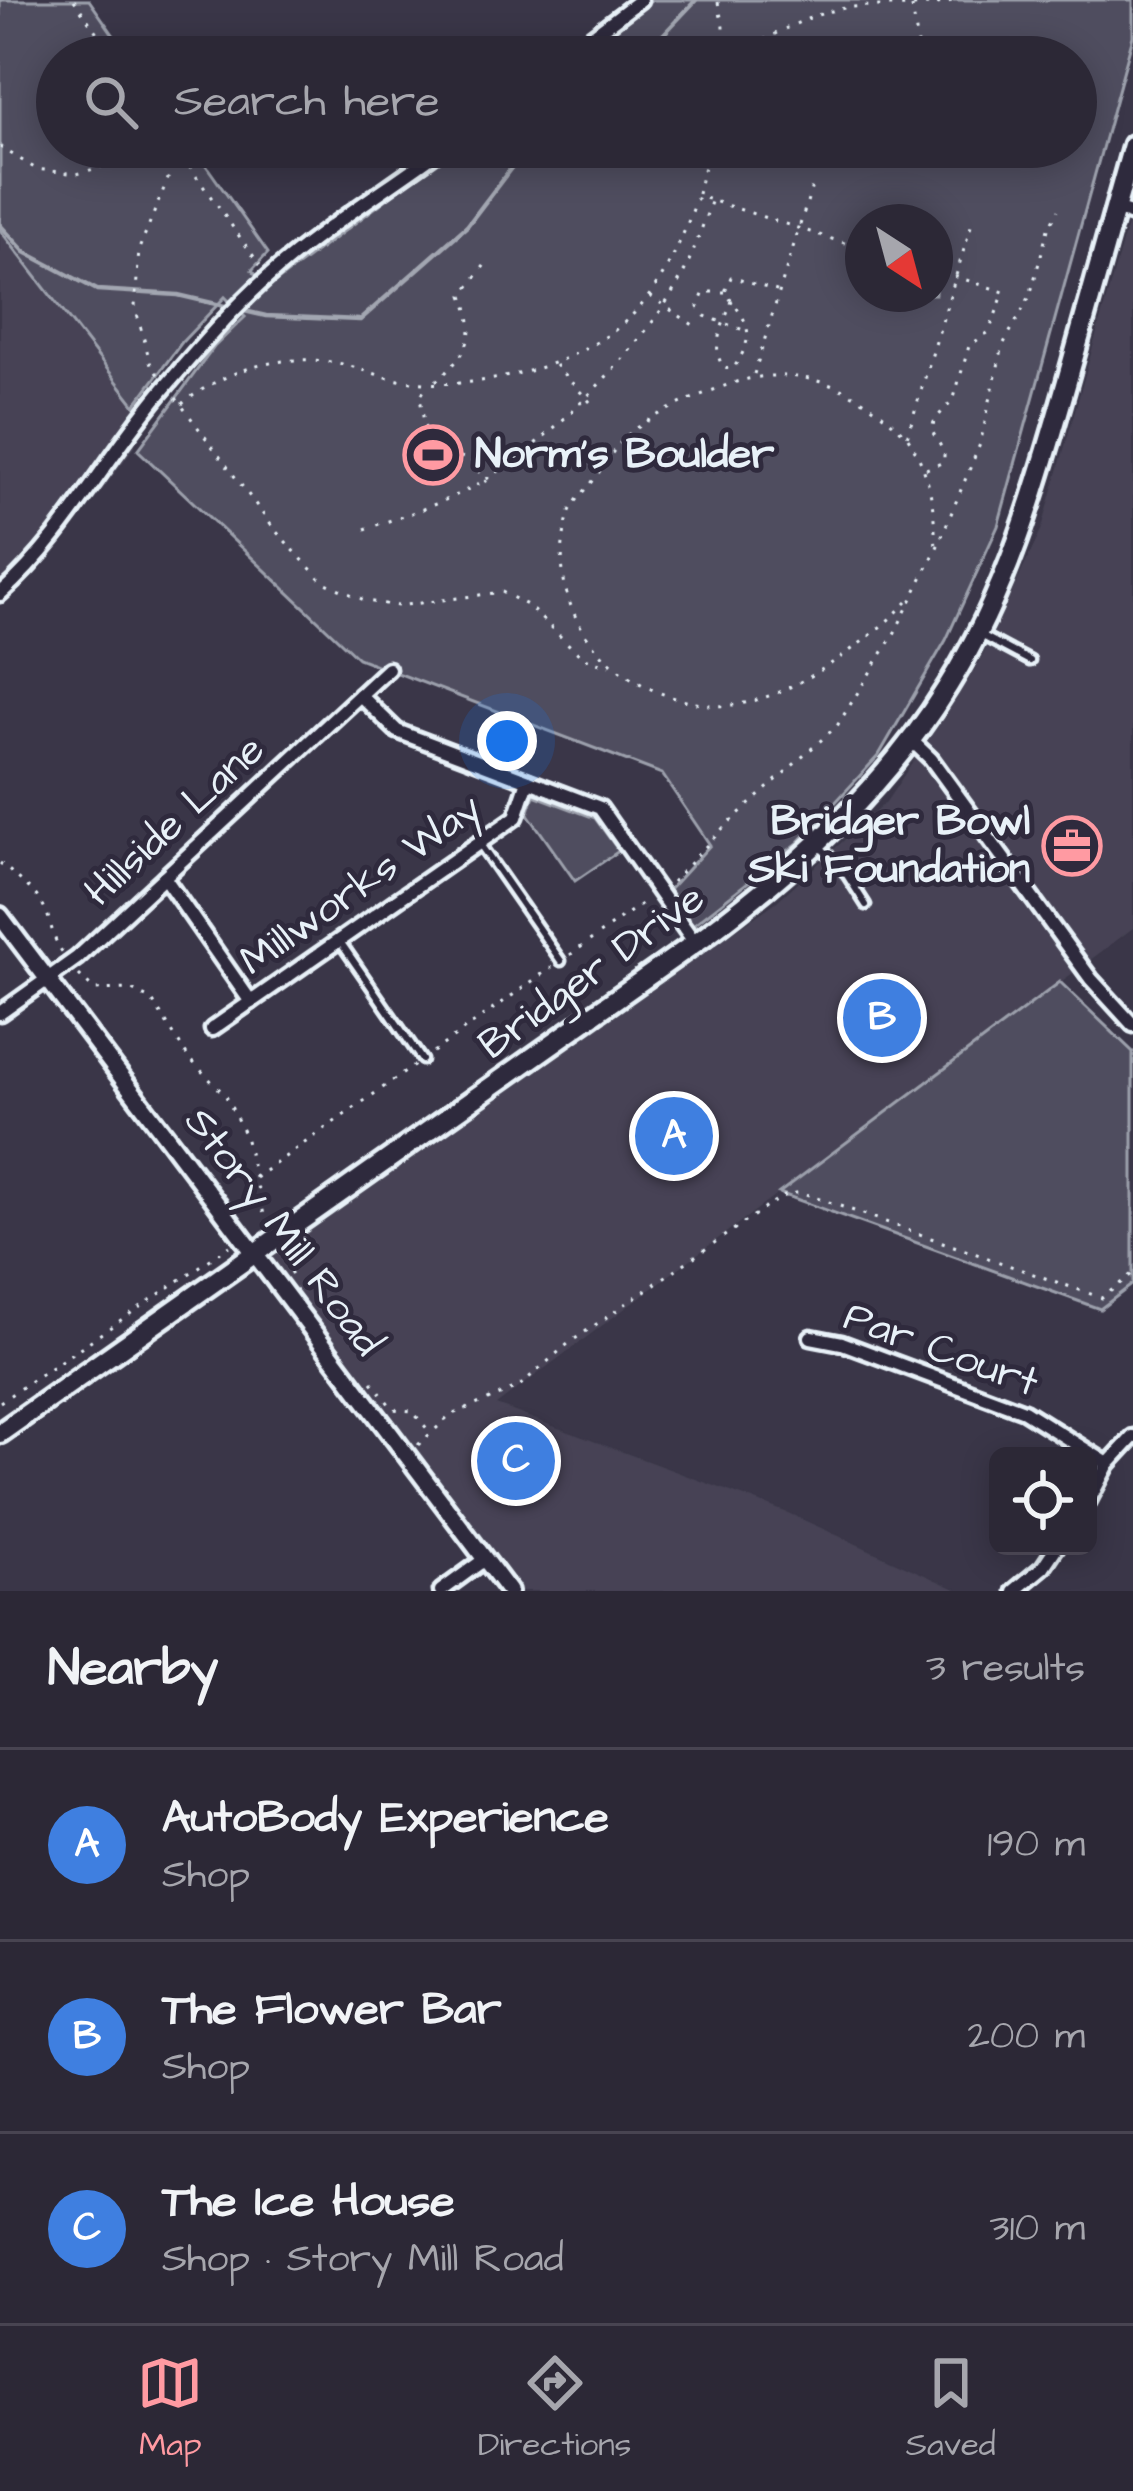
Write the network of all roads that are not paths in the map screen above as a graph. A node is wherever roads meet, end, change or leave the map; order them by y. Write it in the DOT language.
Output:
graph roads {
  1 [pos="640,0"];
  2 [pos="593,36"];
  3 [pos="1133,145"];
  4 [pos="416,168"];
  5 [pos="1124,212"];
  6 [pos="0,594"];
  7 [pos="978,633"];
  8 [pos="1030,662"];
  9 [pos="388,669"];
  10 [pos="360,695"];
  11 [pos="911,740"];
  12 [pos="528,781"];
  13 [pos="478,843"];
  14 [pos="818,845"];
  15 [pos="164,877"];
  16 [pos="866,905"];
  17 [pos="0,916"];
  18 [pos="339,940"];
  19 [pos="695,944"];
  20 [pos="561,961"];
  21 [pos="48,981"];
  22 [pos="251,1002"];
  23 [pos="0,1013"];
  24 [pos="1133,1025"];
  25 [pos="212,1029"];
  26 [pos="422,1060"];
  27 [pos="258,1254"];
  28 [pos="811,1337"];
  29 [pos="0,1433"];
  30 [pos="1133,1436"];
  31 [pos="1108,1464"];
  32 [pos="1097,1485"];
  33 [pos="1051,1555"];
  34 [pos="485,1558"];
  35 [pos="441,1591"];
  36 [pos="509,1591"];
  37 [pos="1014,1591"];
  1 -- 2 [label="street"];
  3 -- 5 [label="main road, Bridger Drive"];
  4 -- 6 [label="street"];
  5 -- 7 [label="main road, Bridger Drive"];
  7 -- 8 [label="lane"];
  7 -- 11 [label="main road, Bridger Drive"];
  9 -- 10 [label="street, Hillside Lane"];
  10 -- 12 [label="street"];
  10 -- 15 [label="street, Hillside Lane"];
  11 -- 14 [label="main road, Bridger Drive"];
  11 -- 24 [label="street"];
  12 -- 13 [label="street, Millworks Way"];
  12 -- 19 [label="street"];
  13 -- 18 [label="street, Millworks Way"];
  13 -- 20 [label="lane"];
  14 -- 16 [label="lane"];
  14 -- 19 [label="main road, Bridger Drive"];
  15 -- 21 [label="street, Hillside Lane"];
  15 -- 22 [label="street"];
  17 -- 21 [label="street, Story Mill Road"];
  18 -- 22 [label="street, Millworks Way"];
  18 -- 26 [label="lane"];
  19 -- 27 [label="main road, Bridger Drive"];
  21 -- 23 [label="street, Hillside Lane"];
  21 -- 27 [label="street, Story Mill Road"];
  22 -- 25 [label="street, Millworks Way"];
  27 -- 29 [label="main road, Bridger Drive"];
  27 -- 34 [label="street, Story Mill Road"];
  28 -- 31 [label="street, Par Court"];
  30 -- 31 [label="street"];
  31 -- 32 [label="street"];
  33 -- 37 [label="street"];
  34 -- 35 [label="street"];
  34 -- 36 [label="street, Story Mill Road"];
}
